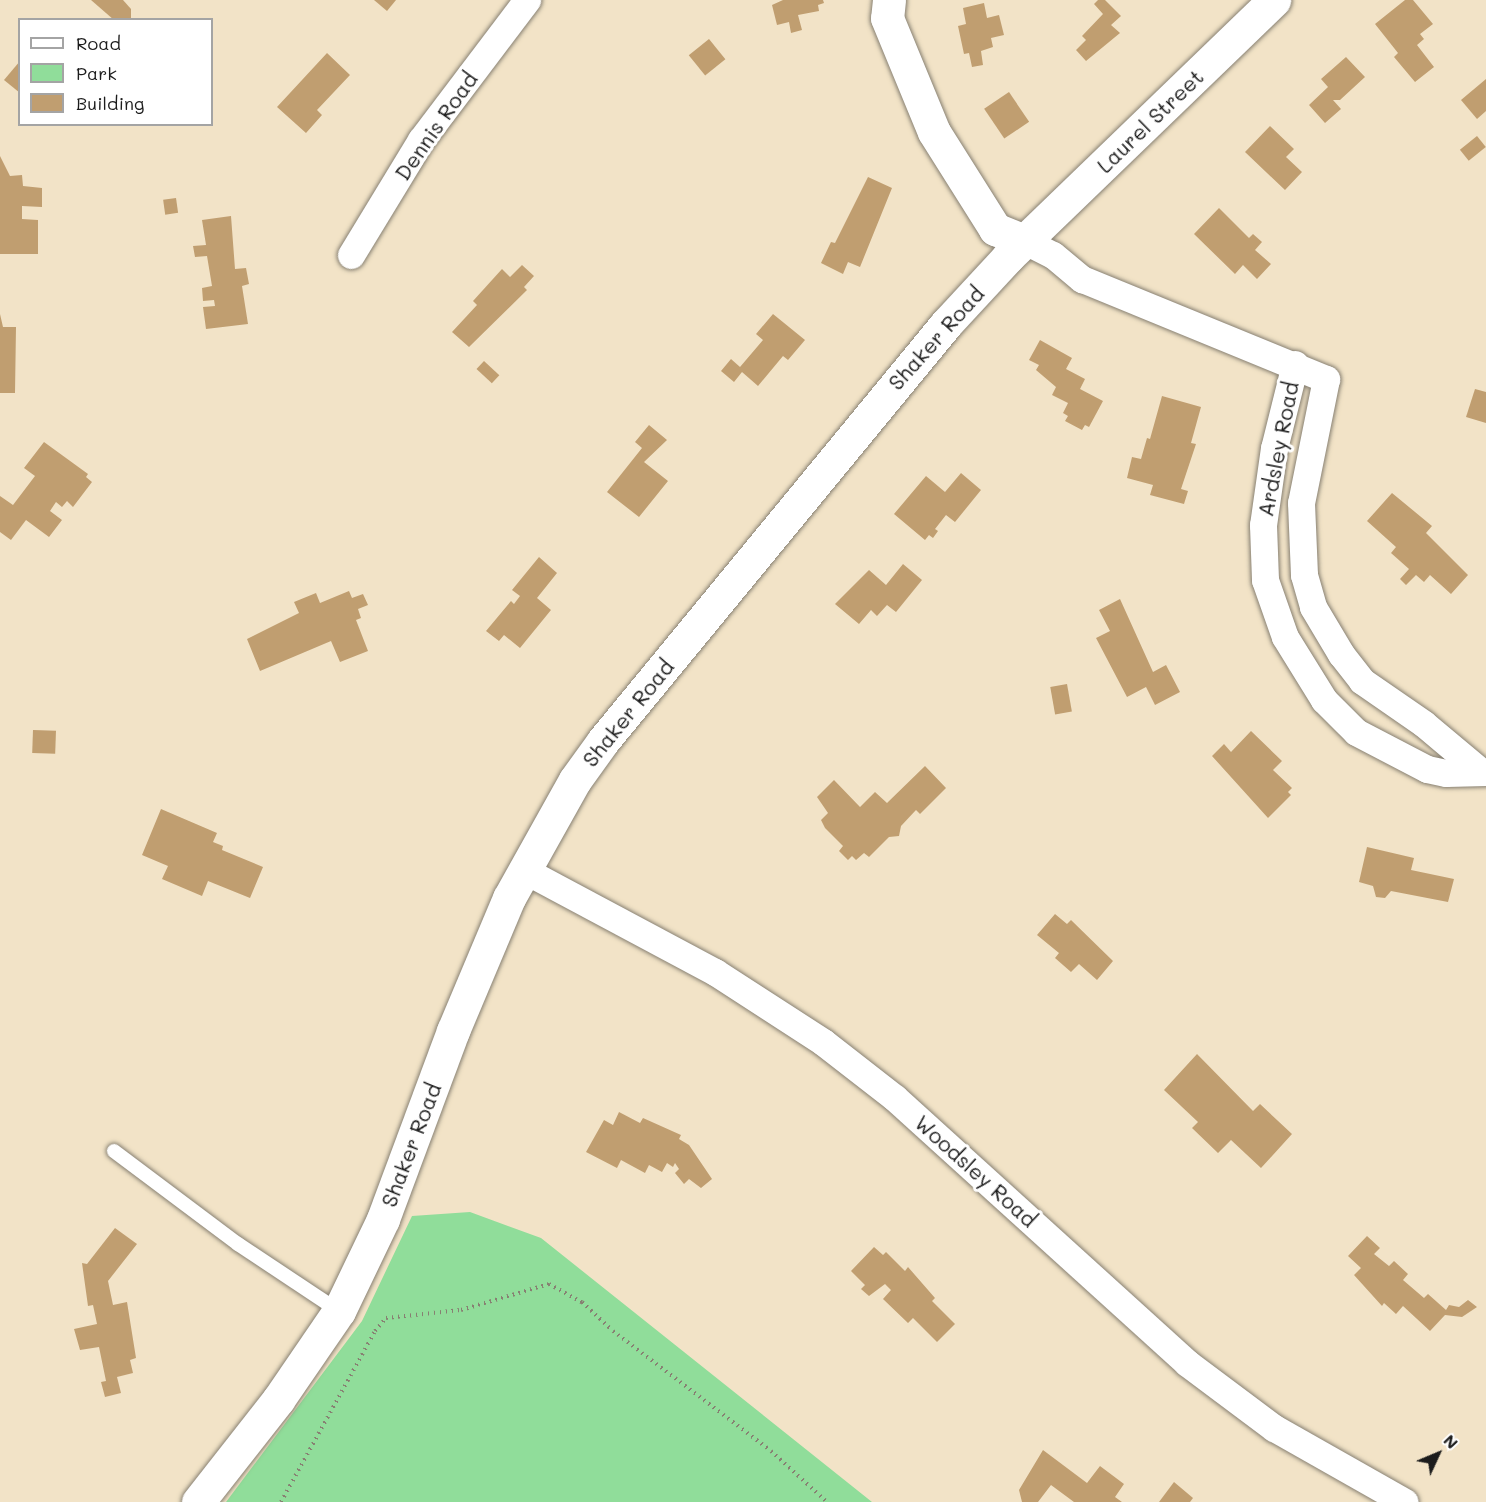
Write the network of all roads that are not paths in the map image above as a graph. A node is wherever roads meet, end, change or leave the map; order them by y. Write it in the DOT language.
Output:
graph roads {
  1 [pos="527,0"];
  2 [pos="1274,0"];
  3 [pos="886,6"];
  4 [pos="1025,241"];
  5 [pos="351,255"];
  6 [pos="1295,364"];
  7 [pos="1483,771"];
  8 [pos="524,870"];
  9 [pos="114,1151"];
  10 [pos="339,1311"];
  11 [pos="198,1502"];
  12 [pos="1405,1502"];
  1 -- 5 [label="street, Dennis Road"];
  2 -- 4 [label="main road, Laurel Street"];
  3 -- 4 [label="main road"];
  4 -- 6 [label="street, Ardsley Road"];
  4 -- 8 [label="main road, Shaker Road"];
  6 -- 7 [label="street, Ardsley Road"];
  6 -- 7 [label="street, Ardsley Road"];
  8 -- 10 [label="main road, Shaker Road"];
  8 -- 12 [label="street, Woodsley Road"];
  9 -- 10 [label="lane"];
  10 -- 11 [label="main road, Shaker Road"];
}
